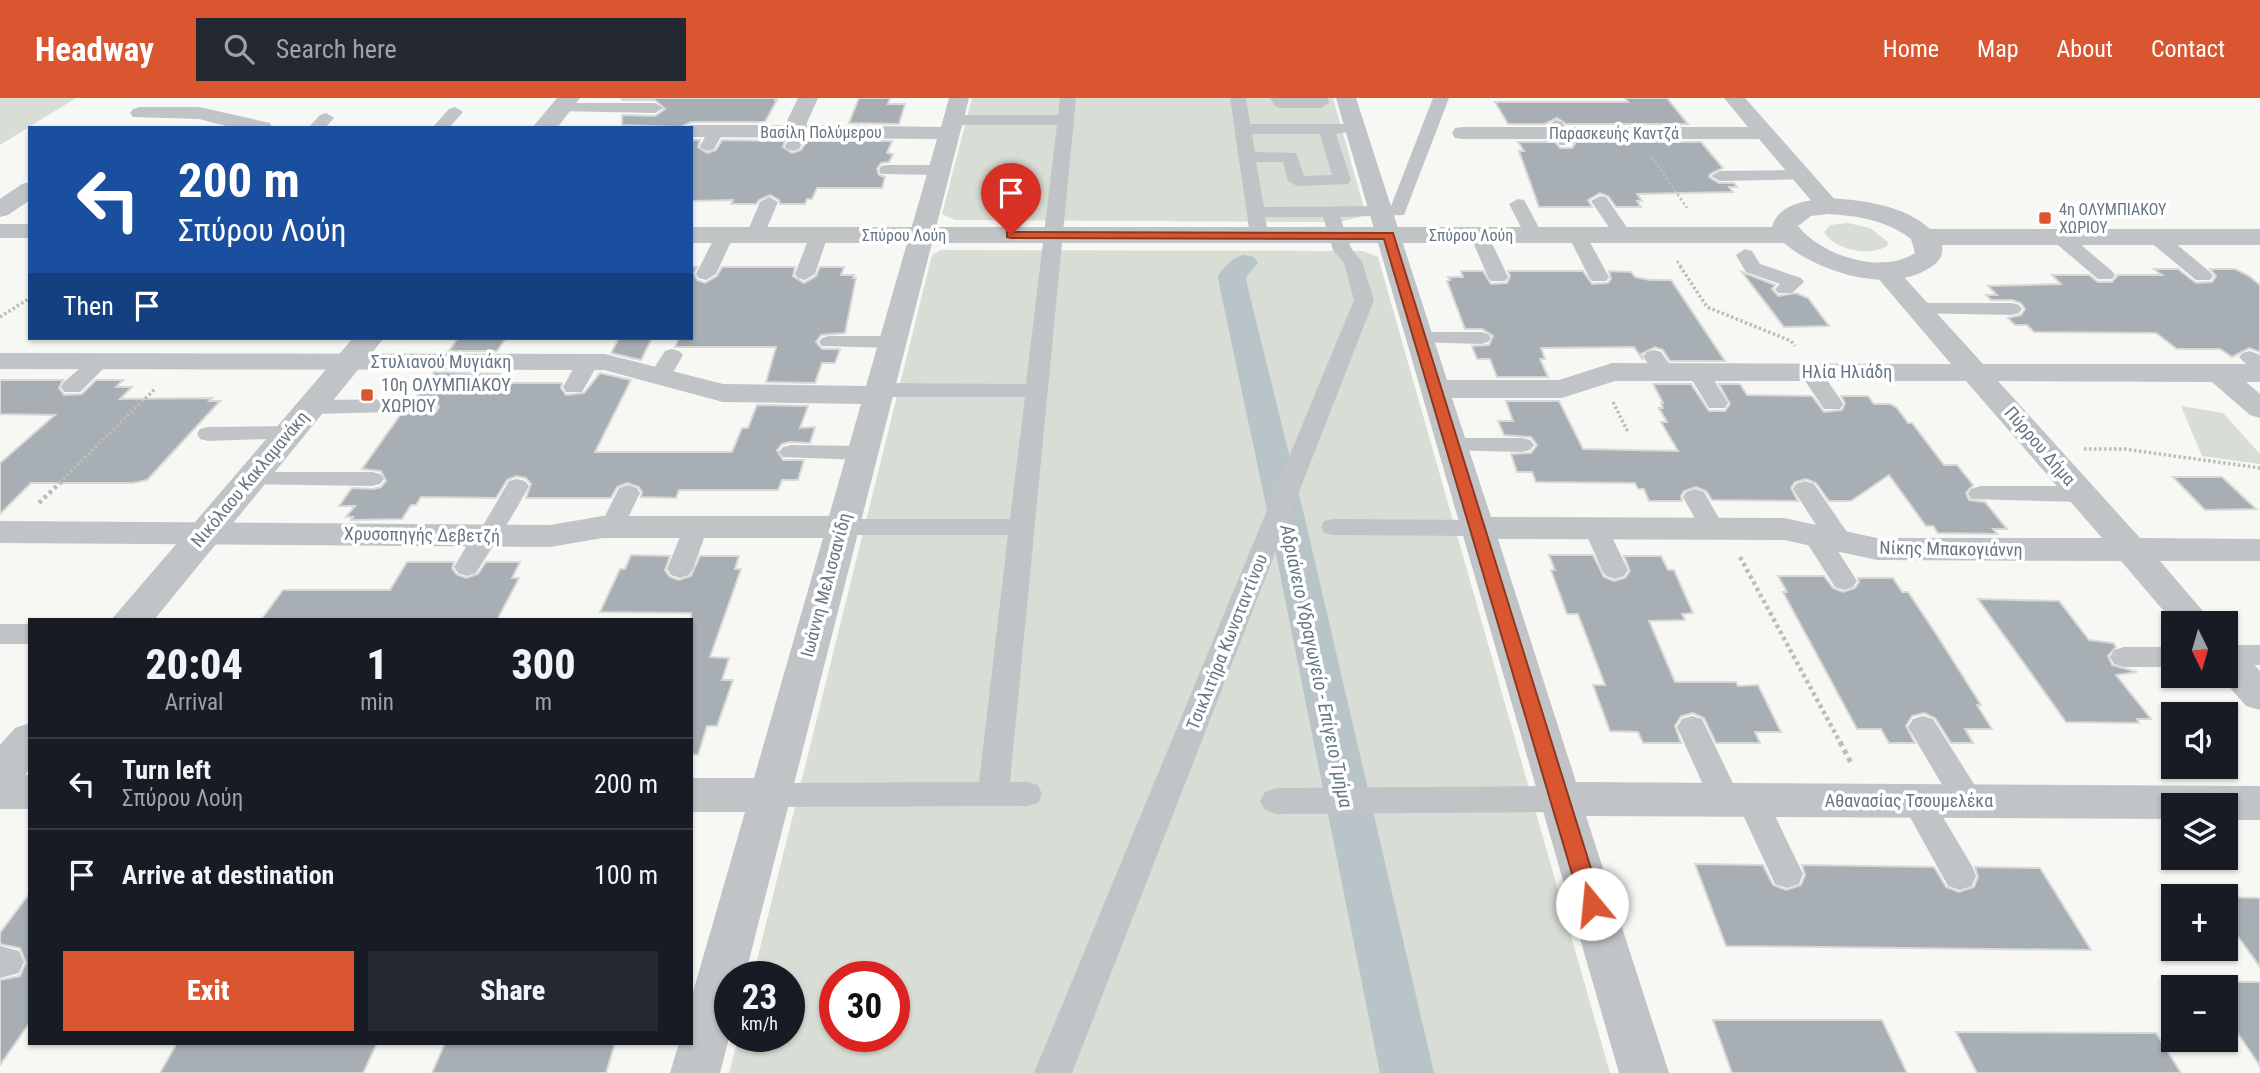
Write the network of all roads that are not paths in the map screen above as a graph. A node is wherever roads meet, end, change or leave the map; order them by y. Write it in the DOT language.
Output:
graph roads {
  1 [pos="162,98"];
  2 [pos="808,98"];
  3 [pos="1068,98"];
  4 [pos="1238,98"];
  5 [pos="1278,98"];
  6 [pos="1320,98"];
  7 [pos="1441,98"];
  8 [pos="1734,98"];
  9 [pos="565,103"];
  10 [pos="655,108"];
  11 [pos="455,112"];
  12 [pos="141,113"];
  13 [pos="954,117"];
  14 [pos="1343,119"];
  15 [pos="1065,120"];
  16 [pos="122,126"];
  17 [pos="254,126"];
  18 [pos="442,126"];
  19 [pos="546,126"];
  20 [pos="1243,129"];
  21 [pos="693,132"];
  22 [pos="1446,132"];
  23 [pos="1765,133"];
  24 [pos="795,137"];
  25 [pos="1247,157"];
  26 [pos="887,170"];
  27 [pos="939,170"];
  28 [pos="1801,175"];
  29 [pos="1720,176"];
  30 [pos="28,191"];
  31 [pos="1600,201"];
  32 [pos="769,202"];
  33 [pos="1518,204"];
  34 [pos="1828,206"];
  35 [pos="0,210"];
  36 [pos="1385,223"];
  37 [pos="1258,224"];
  38 [pos="1334,224"];
  39 [pos="0,231"];
  40 [pos="28,231"];
  41 [pos="693,235"];
  42 [pos="725,235"];
  43 [pos="755,235"];
  44 [pos="819,235"];
  45 [pos="921,235"];
  46 [pos="1054,235"];
  47 [pos="1479,235"];
  48 [pos="1534,235"];
  49 [pos="1577,235"];
  50 [pos="1623,235"];
  51 [pos="1789,236"];
  52 [pos="1923,237"];
  53 [pos="2060,237"];
  54 [pos="2156,237"];
  55 [pos="2260,237"];
  56 [pos="1745,255"];
  57 [pos="1884,270"];
  58 [pos="706,274"];
  59 [pos="804,274"];
  60 [pos="2105,275"];
  61 [pos="2203,275"];
  62 [pos="1498,277"];
  63 [pos="1599,277"];
  64 [pos="1785,289"];
  65 [pos="1919,309"];
  66 [pos="2012,309"];
  67 [pos="1420,338"];
  68 [pos="1481,338"];
  69 [pos="829,342"];
  70 [pos="892,342"];
  71 [pos="359,350"];
  72 [pos="0,361"];
  73 [pos="100,361"];
  74 [pos="2257,365"];
  75 [pos="1698,372"];
  76 [pos="1810,372"];
  77 [pos="1974,372"];
  78 [pos="2219,373"];
  79 [pos="72,387"];
  80 [pos="1436,389"];
  81 [pos="1037,391"];
  82 [pos="878,392"];
  83 [pos="1717,403"];
  84 [pos="1832,404"];
  85 [pos="426,406"];
  86 [pos="310,407"];
  87 [pos="2260,409"];
  88 [pos="288,433"];
  89 [pos="208,435"];
  90 [pos="1452,445"];
  91 [pos="1522,445"];
  92 [pos="791,453"];
  93 [pos="862,453"];
  94 [pos="250,479"];
  95 [pos="372,479"];
  96 [pos="517,486"];
  97 [pos="1805,489"];
  98 [pos="628,494"];
  99 [pos="1980,494"];
  100 [pos="2082,494"];
  101 [pos="1695,496"];
  102 [pos="612,526"];
  103 [pos="696,527"];
  104 [pos="842,527"];
  105 [pos="1020,527"];
  106 [pos="1333,527"];
  107 [pos="1477,528"];
  108 [pos="1596,528"];
  109 [pos="1719,529"];
  110 [pos="5,532"];
  111 [pos="204,533"];
  112 [pos="487,536"];
  113 [pos="1828,538"];
  114 [pos="2131,550"];
  115 [pos="2260,550"];
  116 [pos="467,567"];
  117 [pos="680,569"];
  118 [pos="1615,570"];
  119 [pos="1844,581"];
  120 [pos="2185,611"];
  121 [pos="133,618"];
  122 [pos="0,634"];
  123 [pos="28,634"];
  124 [pos="2260,655"];
  125 [pos="2238,656"];
  126 [pos="2124,657"];
  127 [pos="2161,657"];
  128 [pos="2238,671"];
  129 [pos="2260,696"];
  130 [pos="1692,727"];
  131 [pos="1923,727"];
  132 [pos="28,742"];
  133 [pos="0,775"];
  134 [pos="0,792"];
  135 [pos="28,792"];
  136 [pos="993,794"];
  137 [pos="1027,794"];
  138 [pos="693,795"];
  139 [pos="769,795"];
  140 [pos="1559,799"];
  141 [pos="1739,800"];
  142 [pos="1276,801"];
  143 [pos="1917,801"];
  144 [pos="1968,801"];
  145 [pos="2260,803"];
  146 [pos="1787,874"];
  147 [pos="1960,876"];
  148 [pos="695,1073"];
  149 [pos="1053,1073"];
  150 [pos="1644,1073"];
  1 -- 12 [label="street"];
  2 -- 24 [label="street"];
  3 -- 15 [label="street"];
  4 -- 20 [label="street"];
  5 -- 6 [label="street"];
  7 -- 22 [label="street"];
  8 -- 23 [label="street"];
  9 -- 10 [label="street"];
  9 -- 19 [label="street"];
  11 -- 18 [label="street"];
  12 -- 16 [label="street"];
  12 -- 17 [label="street"];
  13 -- 15 [label="street"];
  13 -- 24 [label="street, Βασίλη Πολύμερου"];
  13 -- 27 [label="street, Ιωάννη Μελισσανίδη"];
  14 -- 20 [label="street"];
  14 -- 25 [label="street"];
  14 -- 36 [label="street"];
  15 -- 46 [label="street"];
  20 -- 25 [label="street"];
  21 -- 24 [label="street, Βασίλη Πολύμερου"];
  22 -- 23 [label="street, Παρασκευής Καντζά"];
  22 -- 36 [label="street"];
  23 -- 28 [label="street"];
  25 -- 37 [label="street"];
  26 -- 27 [label="street"];
  27 -- 45 [label="street, Ιωάννη Μελισσανίδη"];
  28 -- 29 [label="street"];
  28 -- 34 [label="street"];
  30 -- 35 [label="street"];
  31 -- 50 [label="street"];
  32 -- 43 [label="street"];
  33 -- 48 [label="street"];
  34 -- 51 [label="street"];
  34 -- 52 [label="street"];
  36 -- 38 [label="street, Σπύρου Λούη"];
  36 -- 47 [label="street, Σπύρου Λούη"];
  36 -- 67 [label="street"];
  37 -- 38 [label="street, Σπύρου Λούη"];
  37 -- 46 [label="street, Σπύρου Λούη"];
  38 -- 149 [label="street, Τσικλιτήρα Κωνσταντίνου"];
  39 -- 40 [label="street"];
  41 -- 42 [label="street, Σπύρου Λούη"];
  42 -- 43 [label="street, Σπύρου Λούη"];
  42 -- 58 [label="street"];
  43 -- 44 [label="street, Σπύρου Λούη"];
  44 -- 45 [label="street, Σπύρου Λούη"];
  44 -- 59 [label="street"];
  45 -- 46 [label="street, Σπύρου Λούη"];
  45 -- 70 [label="street, Ιωάννη Μελισσανίδη"];
  46 -- 81 [label="street"];
  47 -- 48 [label="street, Σπύρου Λούη"];
  47 -- 62 [label="street"];
  48 -- 49 [label="street, Σπύρου Λούη"];
  49 -- 50 [label="street, Σπύρου Λούη"];
  49 -- 63 [label="street"];
  50 -- 51 [label="street, Σπύρου Λούη"];
  51 -- 57 [label="street"];
  52 -- 53 [label="street"];
  52 -- 57 [label="street"];
  53 -- 54 [label="street"];
  53 -- 60 [label="street"];
  54 -- 55 [label="street"];
  54 -- 61 [label="street"];
  56 -- 64 [label="street"];
  57 -- 65 [label="street, Πύρρου Δήμα"];
  65 -- 66 [label="street"];
  65 -- 77 [label="street, Πύρρου Δήμα"];
  67 -- 68 [label="street"];
  67 -- 80 [label="street"];
  69 -- 70 [label="street"];
  70 -- 82 [label="street, Ιωάννη Μελισσανίδη"];
  71 -- 73 [label="street, Στυλιανού Μυγιάκη"];
  71 -- 82 [label="street, Στυλιανού Μυγιάκη"];
  71 -- 86 [label="street, Νικόλαου Κακλαμανάκη"];
  72 -- 73 [label="street, Στυλιανού Μυγιάκη"];
  73 -- 79 [label="street"];
  74 -- 78 [label="street, Ηλία Ηλιάδη"];
  75 -- 76 [label="street, Ηλία Ηλιάδη"];
  75 -- 80 [label="street, Ηλία Ηλιάδη"];
  75 -- 83 [label="street"];
  76 -- 77 [label="street, Ηλία Ηλιάδη"];
  76 -- 84 [label="street"];
  77 -- 78 [label="street, Ηλία Ηλιάδη"];
  77 -- 100 [label="street, Πύρρου Δήμα"];
  78 -- 87 [label="street"];
  80 -- 90 [label="street"];
  81 -- 82 [label="street"];
  81 -- 105 [label="street"];
  82 -- 93 [label="street, Ιωάννη Μελισσανίδη"];
  85 -- 86 [label="street"];
  86 -- 88 [label="street, Νικόλαου Κακλαμανάκη"];
  88 -- 89 [label="street"];
  88 -- 94 [label="street, Νικόλαου Κακλαμανάκη"];
  90 -- 91 [label="street"];
  90 -- 107 [label="street"];
  92 -- 93 [label="street"];
  93 -- 104 [label="street, Ιωάννη Μελισσανίδη"];
  94 -- 95 [label="street"];
  94 -- 111 [label="street, Νικόλαου Κακλαμανάκη"];
  96 -- 112 [label="street"];
  97 -- 113 [label="street"];
  98 -- 102 [label="street"];
  99 -- 100 [label="street"];
  100 -- 114 [label="street, Πύρρου Δήμα"];
  101 -- 109 [label="street"];
  102 -- 103 [label="street, Χρυσοπηγής Δεβετζή"];
  102 -- 112 [label="street, Χρυσοπηγής Δεβετζή"];
  103 -- 104 [label="street, Χρυσοπηγής Δεβετζή"];
  103 -- 117 [label="street"];
  104 -- 105 [label="street"];
  104 -- 139 [label="street, Ιωάννη Μελισσανίδη"];
  105 -- 136 [label="street"];
  106 -- 107 [label="street"];
  107 -- 108 [label="street, Νίκης Μπακογιάννη"];
  107 -- 140 [label="street"];
  108 -- 109 [label="street, Νίκης Μπακογιάννη"];
  108 -- 118 [label="street"];
  109 -- 113 [label="street, Νίκης Μπακογιάννη"];
  110 -- 111 [label="street, Χρυσοπηγής Δεβετζή"];
  111 -- 112 [label="street, Χρυσοπηγής Δεβετζή"];
  111 -- 121 [label="street, Νικόλαου Κακλαμανάκη"];
  112 -- 116 [label="street"];
  113 -- 114 [label="street, Νίκης Μπακογιάννη"];
  113 -- 119 [label="street"];
  114 -- 115 [label="street, Νίκης Μπακογιάννη"];
  114 -- 120 [label="street, Πύρρου Δήμα"];
  122 -- 123 [label="street"];
  124 -- 125 [label="street"];
  126 -- 127 [label="street"];
  128 -- 129 [label="street"];
  130 -- 141 [label="street"];
  131 -- 144 [label="street"];
  132 -- 133 [label="street"];
  134 -- 135 [label="street"];
  136 -- 137 [label="street"];
  136 -- 139 [label="street"];
  138 -- 139 [label="street"];
  139 -- 148 [label="street, Ιωάννη Μελισσανίδη"];
  140 -- 141 [label="street, Αθανασίας Τσουμελέκα"];
  140 -- 142 [label="street"];
  140 -- 150 [label="street"];
  141 -- 143 [label="street, Αθανασίας Τσουμελέκα"];
  141 -- 146 [label="street"];
  143 -- 144 [label="street, Αθανασίας Τσουμελέκα"];
  143 -- 147 [label="street"];
  144 -- 145 [label="street, Αθανασίας Τσουμελέκα"];
}
